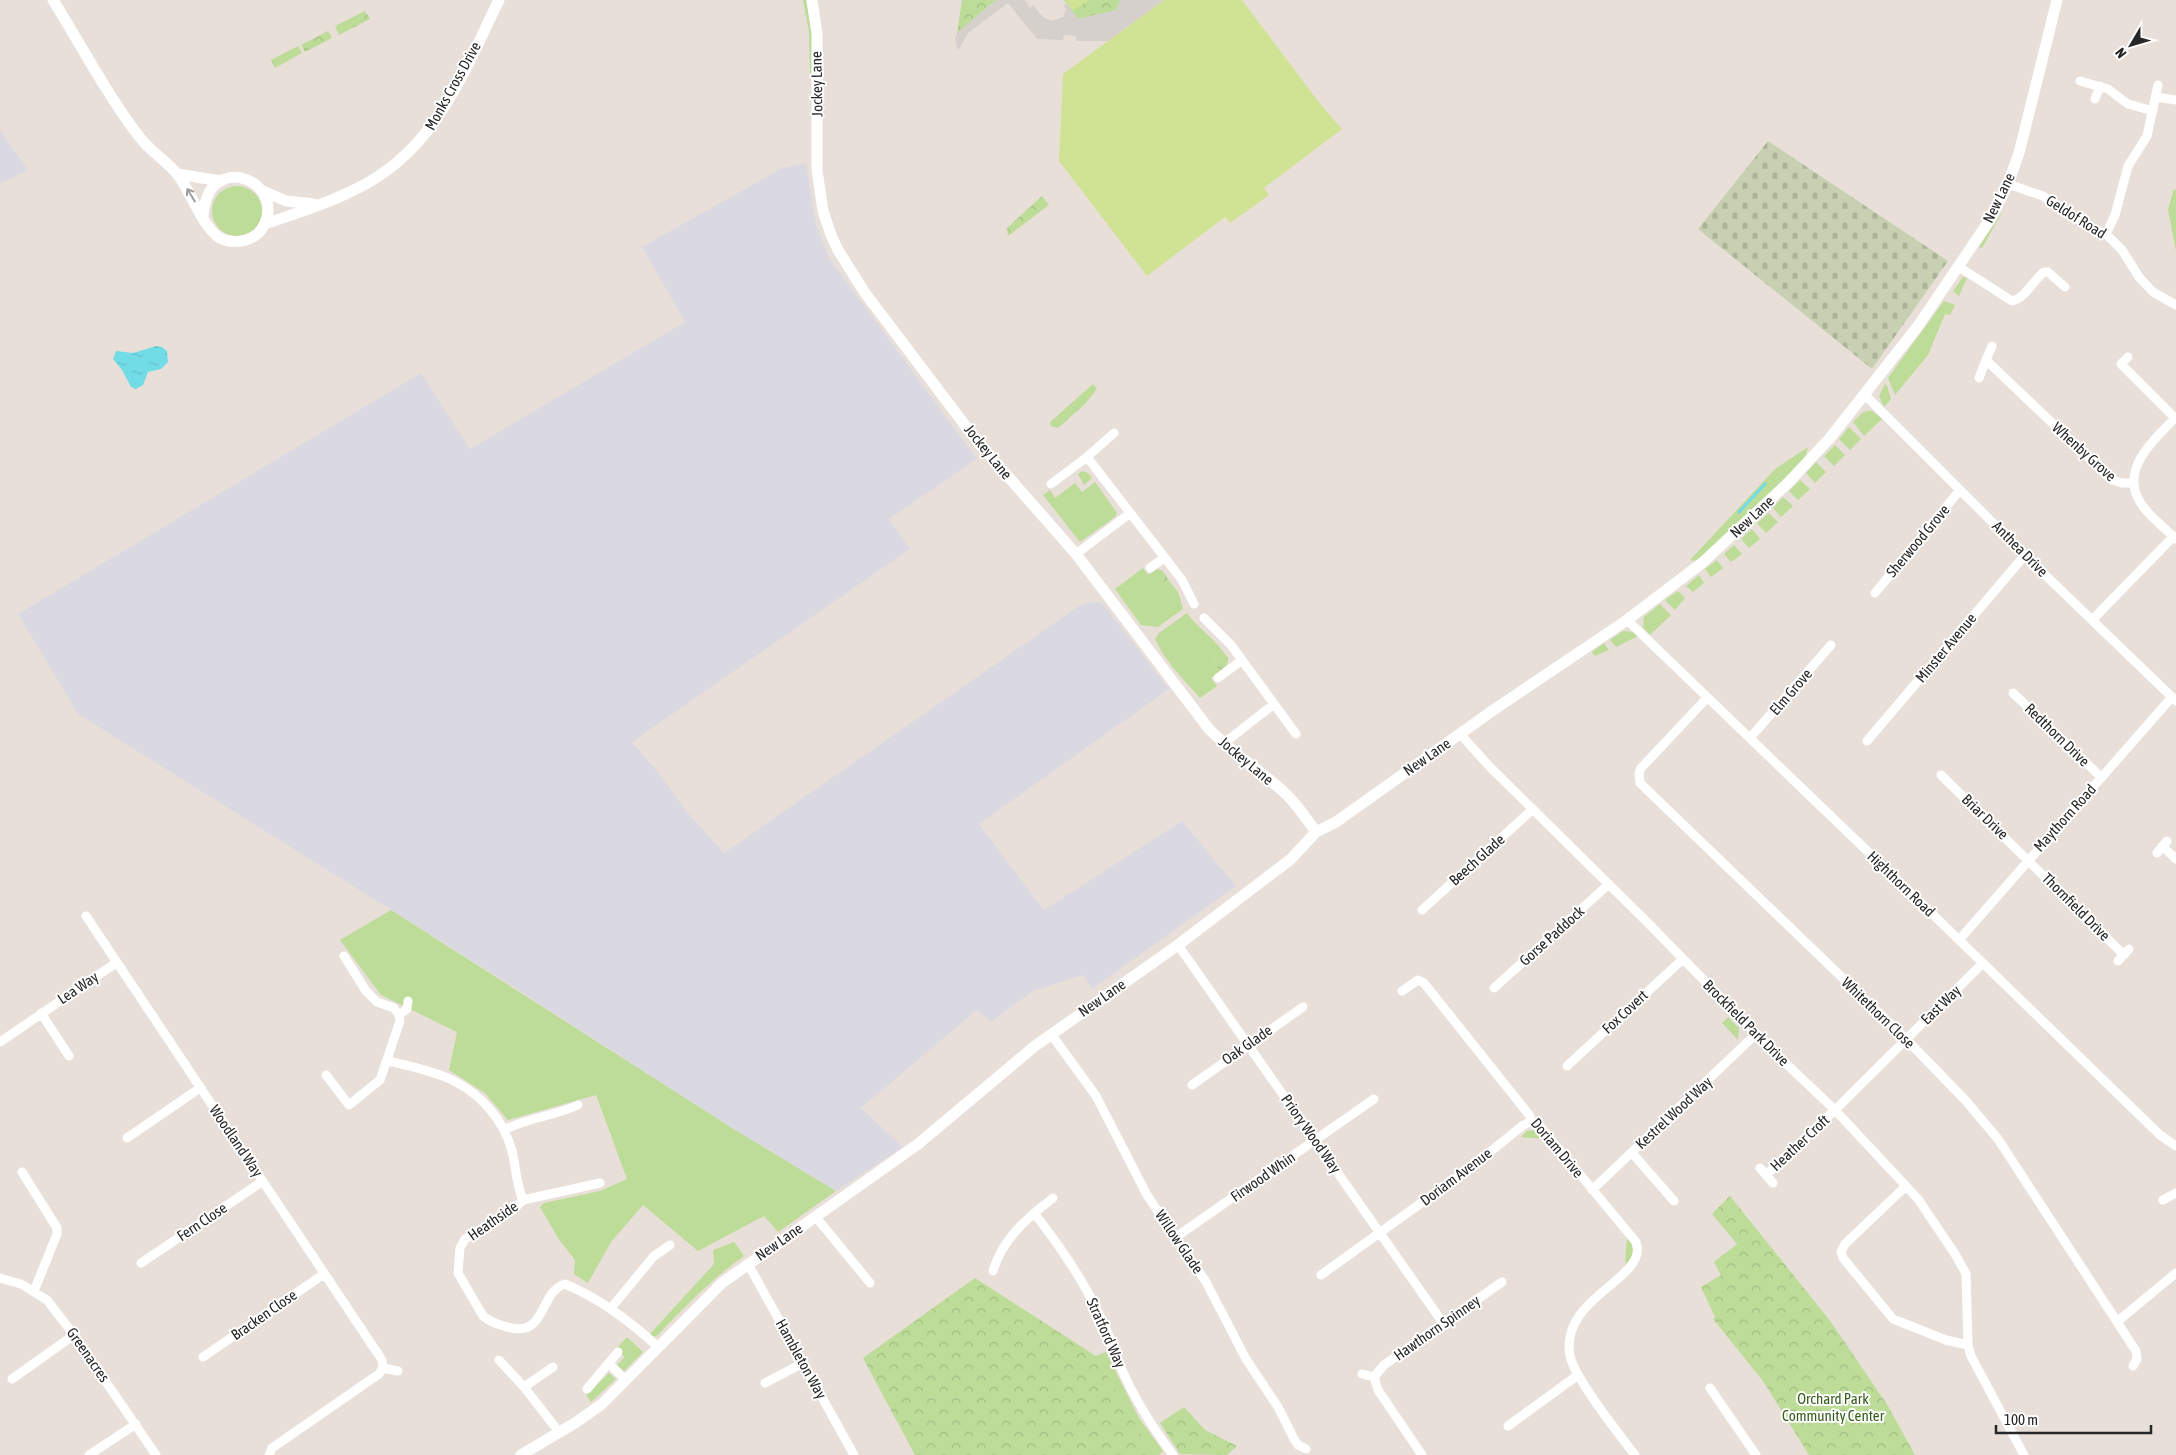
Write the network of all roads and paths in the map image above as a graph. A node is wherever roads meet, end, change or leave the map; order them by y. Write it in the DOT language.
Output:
graph roads {
  1 [pos="53,0"];
  2 [pos="499,0"];
  3 [pos="812,0"];
  4 [pos="2057,0"];
  5 [pos="2080,81"];
  6 [pos="2158,85"];
  7 [pos="2100,86"];
  8 [pos="2156,97"];
  9 [pos="2094,99"];
  10 [pos="2176,100"];
  11 [pos="2153,111"];
  12 [pos="177,174"];
  13 [pos="221,181"];
  14 [pos="2008,184"];
  15 [pos="263,192"];
  16 [pos="317,204"];
  17 [pos="203,216"];
  18 [pos="265,224"];
  19 [pos="2106,234"];
  20 [pos="1960,267"];
  21 [pos="2065,287"];
  22 [pos="2176,305"];
  23 [pos="1992,346"];
  24 [pos="2121,359"];
  25 [pos="1986,360"];
  26 [pos="1979,378"];
  27 [pos="1865,395"];
  28 [pos="2175,418"];
  29 [pos="1114,433"];
  30 [pos="1087,458"];
  31 [pos="2133,483"];
  32 [pos="1051,484"];
  33 [pos="1960,490"];
  34 [pos="1129,514"];
  35 [pos="2175,538"];
  36 [pos="1076,554"];
  37 [pos="2025,555"];
  38 [pos="1164,558"];
  39 [pos="1150,568"];
  40 [pos="1875,593"];
  41 [pos="1194,604"];
  42 [pos="1204,618"];
  43 [pos="1627,620"];
  44 [pos="2092,620"];
  45 [pos="1831,646"];
  46 [pos="1242,660"];
  47 [pos="1218,678"];
  48 [pos="2013,693"];
  49 [pos="1707,698"];
  50 [pos="2174,699"];
  51 [pos="1274,704"];
  52 [pos="1296,734"];
  53 [pos="1460,734"];
  54 [pos="1750,738"];
  55 [pos="1867,741"];
  56 [pos="1223,744"];
  57 [pos="1941,775"];
  58 [pos="2101,777"];
  59 [pos="1532,809"];
  60 [pos="1316,832"];
  61 [pos="2162,847"];
  62 [pos="2176,859"];
  63 [pos="2028,860"];
  64 [pos="1609,884"];
  65 [pos="1422,910"];
  66 [pos="86,916"];
  67 [pos="1959,940"];
  68 [pos="1178,945"];
  69 [pos="2124,955"];
  70 [pos="344,956"];
  71 [pos="1683,959"];
  72 [pos="116,962"];
  73 [pos="1983,963"];
  74 [pos="1494,988"];
  75 [pos="1402,991"];
  76 [pos="408,1001"];
  77 [pos="1303,1006"];
  78 [pos="41,1013"];
  79 [pos="399,1015"];
  80 [pos="1051,1034"];
  81 [pos="1756,1034"];
  82 [pos="1906,1039"];
  83 [pos="0,1042"];
  84 [pos="1248,1044"];
  85 [pos="69,1056"];
  86 [pos="388,1061"];
  87 [pos="1567,1066"];
  88 [pos="326,1075"];
  89 [pos="1192,1085"];
  90 [pos="200,1088"];
  91 [pos="1374,1099"];
  92 [pos="578,1105"];
  93 [pos="1835,1110"];
  94 [pos="1531,1121"];
  95 [pos="504,1130"];
  96 [pos="127,1138"];
  97 [pos="1316,1140"];
  98 [pos="2176,1146"];
  99 [pos="1632,1152"];
  100 [pos="22,1172"];
  101 [pos="263,1181"];
  102 [pos="600,1183"];
  103 [pos="1773,1183"];
  104 [pos="1906,1186"];
  105 [pos="1592,1190"];
  106 [pos="2176,1193"];
  107 [pos="1053,1198"];
  108 [pos="523,1200"];
  109 [pos="2163,1200"];
  110 [pos="1674,1201"];
  111 [pos="1034,1213"];
  112 [pos="815,1216"];
  113 [pos="1379,1233"];
  114 [pos="1176,1237"];
  115 [pos="670,1245"];
  116 [pos="141,1263"];
  117 [pos="748,1264"];
  118 [pos="993,1271"];
  119 [pos="2176,1272"];
  120 [pos="324,1274"];
  121 [pos="1321,1275"];
  122 [pos="0,1278"];
  123 [pos="1502,1282"];
  124 [pos="870,1283"];
  125 [pos="34,1291"];
  126 [pos="611,1308"];
  127 [pos="2118,1321"];
  128 [pos="1443,1323"];
  129 [pos="74,1335"];
  130 [pos="1968,1345"];
  131 [pos="658,1347"];
  132 [pos="618,1352"];
  133 [pos="203,1357"];
  134 [pos="499,1360"];
  135 [pos="803,1363"];
  136 [pos="609,1364"];
  137 [pos="2133,1366"];
  138 [pos="553,1367"];
  139 [pos="383,1368"];
  140 [pos="398,1371"];
  141 [pos="1362,1374"];
  142 [pos="1578,1375"];
  143 [pos="1374,1377"];
  144 [pos="12,1379"];
  145 [pos="626,1380"];
  146 [pos="765,1383"];
  147 [pos="524,1387"];
  148 [pos="1710,1388"];
  149 [pos="588,1389"];
  150 [pos="136,1424"];
  151 [pos="1508,1426"];
  152 [pos="559,1432"];
  153 [pos="1306,1449"];
  154 [pos="89,1455"];
  155 [pos="156,1455"];
  156 [pos="269,1455"];
  157 [pos="521,1455"];
  158 [pos="854,1455"];
  159 [pos="1173,1455"];
  160 [pos="1422,1455"];
  161 [pos="1635,1455"];
  162 [pos="1756,1455"];
  163 [pos="2024,1455"];
  1 -- 12 [label="street"];
  2 -- 16 [label="street, Monks Cross Drive"];
  3 -- 36 [label="street, Jockey Lane"];
  4 -- 14 [label="street, New Lane"];
  5 -- 7 [label="street"];
  6 -- 8 [label="street"];
  7 -- 9 [label="street"];
  7 -- 11 [label="street"];
  8 -- 10 [label="street"];
  8 -- 11 [label="street"];
  11 -- 19 [label="street"];
  12 -- 13 [label="street"];
  17 -- 12 [label="street, one-way"];
  13 -- 15 [label="street"];
  13 -- 17 [label="street"];
  14 -- 19 [label="street, Geldof Road"];
  14 -- 20 [label="street, New Lane"];
  15 -- 16 [label="street, Monks Cross Drive"];
  15 -- 18 [label="street"];
  16 -- 18 [label="street, Monks Cross Drive"];
  17 -- 18 [label="street"];
  19 -- 22 [label="street, Geldof Road"];
  20 -- 21 [label="street"];
  20 -- 27 [label="street, New Lane"];
  23 -- 25 [label="street"];
  24 -- 28 [label="street"];
  25 -- 26 [label="street"];
  25 -- 31 [label="street, Whenby Grove"];
  27 -- 33 [label="street, Anthea Drive"];
  27 -- 43 [label="street, New Lane"];
  28 -- 31 [label="street"];
  29 -- 30 [label="street"];
  30 -- 32 [label="street"];
  30 -- 34 [label="street"];
  31 -- 35 [label="street, Whenby Grove"];
  33 -- 37 [label="street, Anthea Drive"];
  33 -- 40 [label="street, Sherwood Grove"];
  34 -- 36 [label="street"];
  34 -- 38 [label="street"];
  35 -- 44 [label="street"];
  36 -- 56 [label="street, Jockey Lane"];
  37 -- 44 [label="street, Anthea Drive"];
  37 -- 55 [label="street, Minster Avenue"];
  38 -- 39 [label="street"];
  38 -- 41 [label="street"];
  42 -- 46 [label="street"];
  43 -- 49 [label="street, Highthorn Road"];
  43 -- 53 [label="street, New Lane"];
  44 -- 50 [label="street, Anthea Drive"];
  45 -- 54 [label="street, Elm Grove"];
  46 -- 47 [label="street"];
  46 -- 51 [label="street"];
  48 -- 58 [label="street, Redthorn Drive"];
  49 -- 54 [label="street, Highthorn Road"];
  49 -- 82 [label="street, Whitethorn Close"];
  50 -- 58 [label="street, Maythorn Road"];
  51 -- 52 [label="street"];
  51 -- 56 [label="street"];
  53 -- 59 [label="street, Brockfield Park Drive"];
  53 -- 60 [label="street, New Lane"];
  54 -- 67 [label="street, Highthorn Road"];
  56 -- 60 [label="street, Jockey Lane"];
  57 -- 63 [label="street, Briar Drive"];
  58 -- 63 [label="street, Maythorn Road"];
  59 -- 64 [label="street, Brockfield Park Drive"];
  59 -- 65 [label="street, Beech Glade"];
  60 -- 68 [label="street, New Lane"];
  61 -- 62 [label="street"];
  63 -- 67 [label="street, Maythorn Road"];
  63 -- 69 [label="street, Thornfield Drive"];
  64 -- 71 [label="street, Brockfield Park Drive"];
  64 -- 74 [label="street, Gorse Paddock"];
  66 -- 72 [label="street, Woodland Way"];
  67 -- 73 [label="street, Highthorn Road"];
  68 -- 80 [label="street, New Lane"];
  68 -- 84 [label="street, Priory Wood Way"];
  70 -- 79 [label="street"];
  71 -- 81 [label="street, Brockfield Park Drive"];
  71 -- 87 [label="street, Fox Covert"];
  72 -- 78 [label="street, Lea Way"];
  72 -- 90 [label="street, Woodland Way"];
  73 -- 82 [label="street, East Way"];
  73 -- 98 [label="street, Highthorn Road"];
  75 -- 94 [label="street, Doriam Drive"];
  76 -- 79 [label="street"];
  77 -- 84 [label="street, Oak Glade"];
  78 -- 83 [label="street, Lea Way"];
  78 -- 85 [label="street, Lea Way"];
  79 -- 86 [label="street"];
  80 -- 112 [label="street, New Lane"];
  80 -- 114 [label="street, Willow Glade"];
  81 -- 93 [label="street, Brockfield Park Drive"];
  81 -- 99 [label="street, Kestrel Wood Way"];
  82 -- 93 [label="street, East Way"];
  82 -- 127 [label="street, Whitethorn Close"];
  84 -- 89 [label="street, Oak Glade"];
  84 -- 97 [label="street, Priory Wood Way"];
  86 -- 88 [label="street"];
  86 -- 95 [label="street, Heathside"];
  90 -- 96 [label="street"];
  90 -- 101 [label="street, Woodland Way"];
  91 -- 97 [label="street, Firwood Whin"];
  92 -- 95 [label="street"];
  93 -- 103 [label="street, Heather Croft"];
  93 -- 104 [label="street, Brockfield Park Drive"];
  94 -- 105 [label="street, Doriam Drive"];
  94 -- 113 [label="street, Doriam Avenue"];
  95 -- 108 [label="street, Heathside"];
  97 -- 113 [label="street, Priory Wood Way"];
  97 -- 114 [label="street, Firwood Whin"];
  99 -- 105 [label="street, Kestrel Wood Way"];
  99 -- 110 [label="street"];
  100 -- 125 [label="street"];
  101 -- 116 [label="street, Fern Close"];
  101 -- 120 [label="street, Woodland Way"];
  102 -- 108 [label="street"];
  104 -- 130 [label="street, Brockfield Park Drive"];
  104 -- 130 [label="street"];
  105 -- 142 [label="street, Doriam Drive"];
  106 -- 109 [label="street"];
  107 -- 111 [label="street"];
  108 -- 126 [label="street, Heathside"];
  111 -- 118 [label="street"];
  111 -- 159 [label="street, Stratford Way"];
  112 -- 117 [label="street, New Lane"];
  112 -- 124 [label="street"];
  113 -- 121 [label="street, Doriam Avenue"];
  113 -- 128 [label="street, Priory Wood Way"];
  114 -- 153 [label="street, Willow Glade"];
  115 -- 126 [label="street"];
  117 -- 131 [label="street, New Lane"];
  117 -- 135 [label="street, Hambleton Way"];
  119 -- 127 [label="street"];
  120 -- 133 [label="street, Bracken Close"];
  120 -- 139 [label="street, Woodland Way"];
  122 -- 125 [label="street, Greenacres"];
  123 -- 128 [label="street, Hawthorn Spinney"];
  125 -- 129 [label="street, Greenacres"];
  126 -- 131 [label="street, Heathside"];
  127 -- 137 [label="street, Whitethorn Close"];
  128 -- 143 [label="street, Hawthorn Spinney"];
  129 -- 144 [label="street"];
  129 -- 150 [label="street, Greenacres"];
  130 -- 163 [label="street, Brockfield Park Drive"];
  131 -- 145 [label="street, New Lane"];
  132 -- 136 [label="street"];
  134 -- 147 [label="street"];
  135 -- 146 [label="street"];
  135 -- 158 [label="street, Hambleton Way"];
  136 -- 145 [label="street"];
  136 -- 149 [label="street"];
  138 -- 147 [label="street"];
  139 -- 140 [label="street"];
  139 -- 156 [label="street"];
  141 -- 143 [label="street"];
  142 -- 151 [label="street"];
  142 -- 161 [label="street"];
  143 -- 160 [label="street"];
  145 -- 152 [label="street, New Lane"];
  147 -- 152 [label="street"];
  148 -- 162 [label="street"];
  150 -- 154 [label="street"];
  150 -- 155 [label="street, Greenacres"];
  152 -- 157 [label="street, New Lane"];
}
